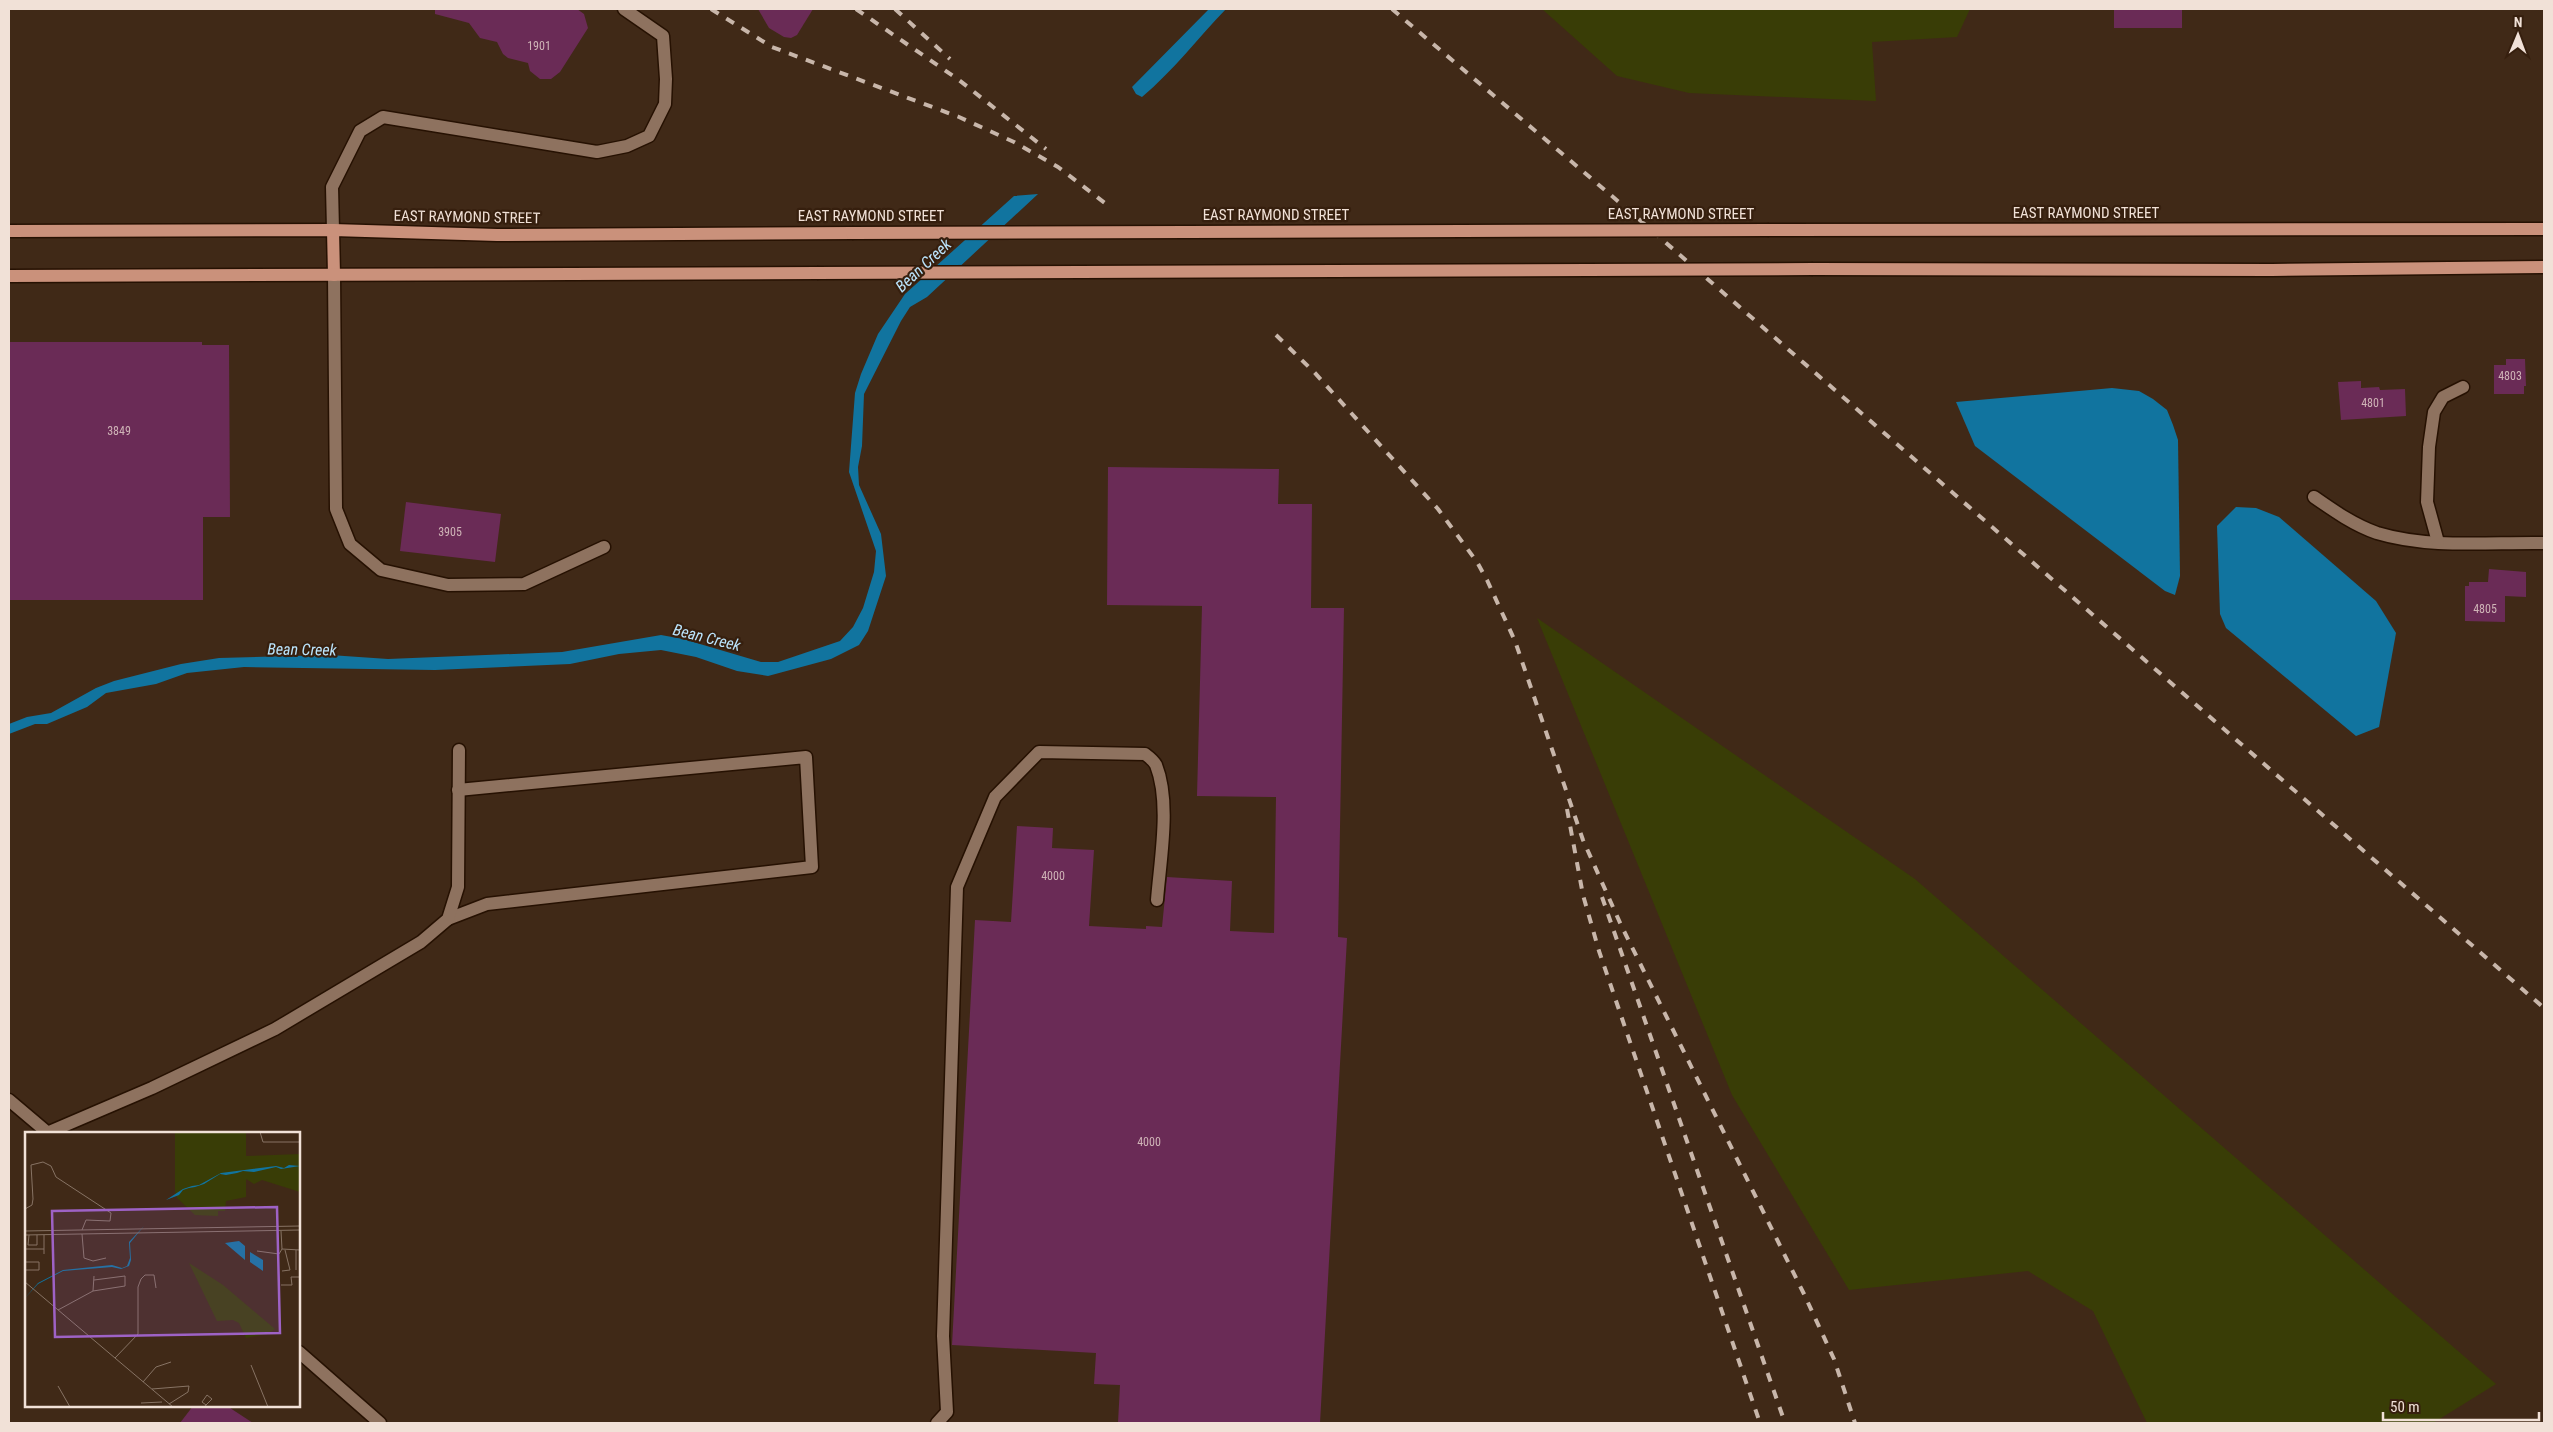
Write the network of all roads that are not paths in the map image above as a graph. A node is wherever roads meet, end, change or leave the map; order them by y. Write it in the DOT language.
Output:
graph roads {
  1 [pos="624,9"];
  2 [pos="2544,229"];
  3 [pos="333,230"];
  4 [pos="9,231"];
  5 [pos="2544,267"];
  6 [pos="334,275"];
  7 [pos="9,276"];
  8 [pos="2463,387"];
  9 [pos="2314,497"];
  10 [pos="2438,542"];
  11 [pos="2544,543"];
  12 [pos="604,547"];
  13 [pos="459,750"];
  14 [pos="458,790"];
  15 [pos="1157,900"];
  16 [pos="448,919"];
  17 [pos="9,1100"];
  18 [pos="47,1132"];
  19 [pos="50,1132"];
  20 [pos="300,1353"];
  21 [pos="380,1423"];
  22 [pos="937,1423"];
  1 -- 3 [label="street"];
  2 -- 3 [label="main road, EAST RAYMOND STREET, bridge"];
  3 -- 4 [label="main road, EAST RAYMOND STREET"];
  3 -- 6 [label="main road"];
  5 -- 6 [label="main road, bridge"];
  6 -- 7 [label="main road"];
  6 -- 12 [label="street"];
  8 -- 10 [label="street"];
  9 -- 10 [label="street"];
  10 -- 11 [label="street"];
  13 -- 14 [label="street"];
  14 -- 16 [label="street"];
  14 -- 16 [label="street"];
  15 -- 22 [label="street"];
  16 -- 19 [label="street"];
  17 -- 18 [label="street"];
  20 -- 21 [label="street"];
}
